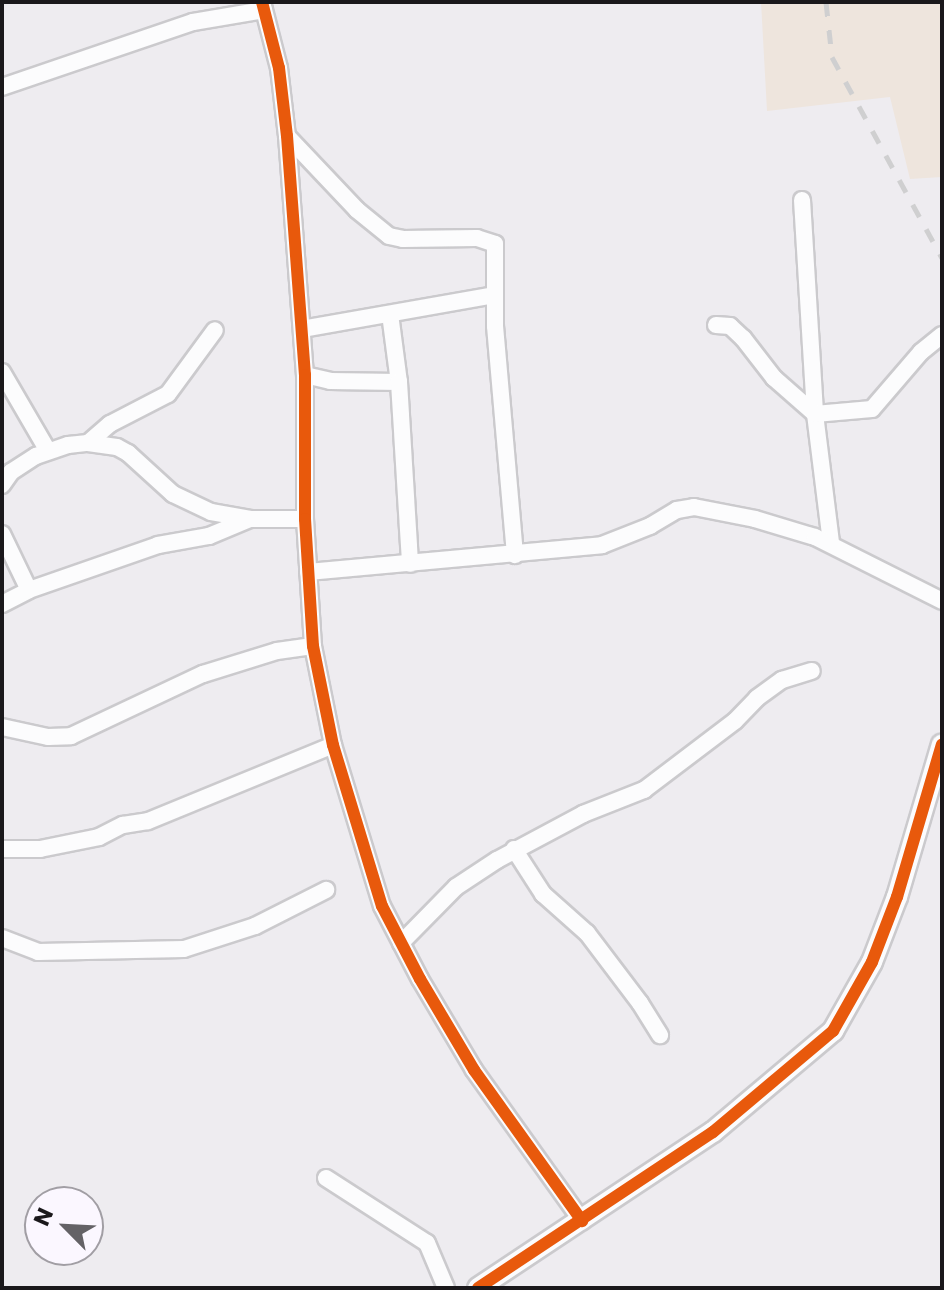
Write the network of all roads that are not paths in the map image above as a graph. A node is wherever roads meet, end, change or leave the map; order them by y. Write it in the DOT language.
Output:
graph roads {
  1 [pos="263,6"];
  2 [pos="2,87"];
  3 [pos="287,136"];
  4 [pos="802,200"];
  5 [pos="494,295"];
  6 [pos="390,314"];
  7 [pos="716,325"];
  8 [pos="302,329"];
  9 [pos="215,330"];
  10 [pos="942,335"];
  11 [pos="2,372"];
  12 [pos="305,375"];
  13 [pos="399,382"];
  14 [pos="815,414"];
  15 [pos="88,443"];
  16 [pos="48,451"];
  17 [pos="2,485"];
  18 [pos="250,519"];
  19 [pos="305,519"];
  20 [pos="2,534"];
  21 [pos="831,543"];
  22 [pos="515,555"];
  23 [pos="410,564"];
  24 [pos="308,572"];
  25 [pos="29,590"];
  26 [pos="942,601"];
  27 [pos="2,604"];
  28 [pos="313,646"];
  29 [pos="812,671"];
  30 [pos="2,727"];
  31 [pos="942,744"];
  32 [pos="333,745"];
  33 [pos="2,849"];
  34 [pos="514,849"];
  35 [pos="326,890"];
  36 [pos="2,938"];
  37 [pos="401,943"];
  38 [pos="660,1035"];
  39 [pos="326,1178"];
  40 [pos="582,1221"];
  41 [pos="446,1288"];
  42 [pos="478,1288"];
  1 -- 2 [label="street"];
  1 -- 3 [label="street"];
  3 -- 5 [label="street"];
  3 -- 8 [label="street"];
  4 -- 14 [label="street"];
  5 -- 6 [label="street"];
  5 -- 22 [label="street"];
  6 -- 8 [label="street"];
  6 -- 13 [label="street"];
  7 -- 14 [label="street"];
  8 -- 12 [label="street"];
  9 -- 15 [label="street"];
  10 -- 14 [label="street"];
  11 -- 16 [label="street"];
  12 -- 13 [label="street"];
  12 -- 19 [label="street"];
  13 -- 23 [label="street"];
  14 -- 21 [label="street"];
  15 -- 16 [label="street"];
  15 -- 18 [label="street"];
  16 -- 17 [label="street"];
  18 -- 19 [label="street"];
  18 -- 25 [label="street"];
  19 -- 24 [label="street"];
  20 -- 25 [label="street"];
  21 -- 22 [label="street"];
  21 -- 26 [label="street"];
  22 -- 23 [label="street"];
  23 -- 24 [label="street"];
  24 -- 28 [label="street"];
  25 -- 27 [label="street"];
  28 -- 30 [label="street"];
  28 -- 32 [label="street"];
  29 -- 34 [label="street"];
  31 -- 40 [label="street"];
  32 -- 33 [label="street"];
  32 -- 37 [label="street"];
  34 -- 37 [label="street"];
  34 -- 38 [label="street"];
  35 -- 36 [label="street"];
  37 -- 40 [label="street"];
  39 -- 41 [label="street"];
  40 -- 42 [label="street"];
}
